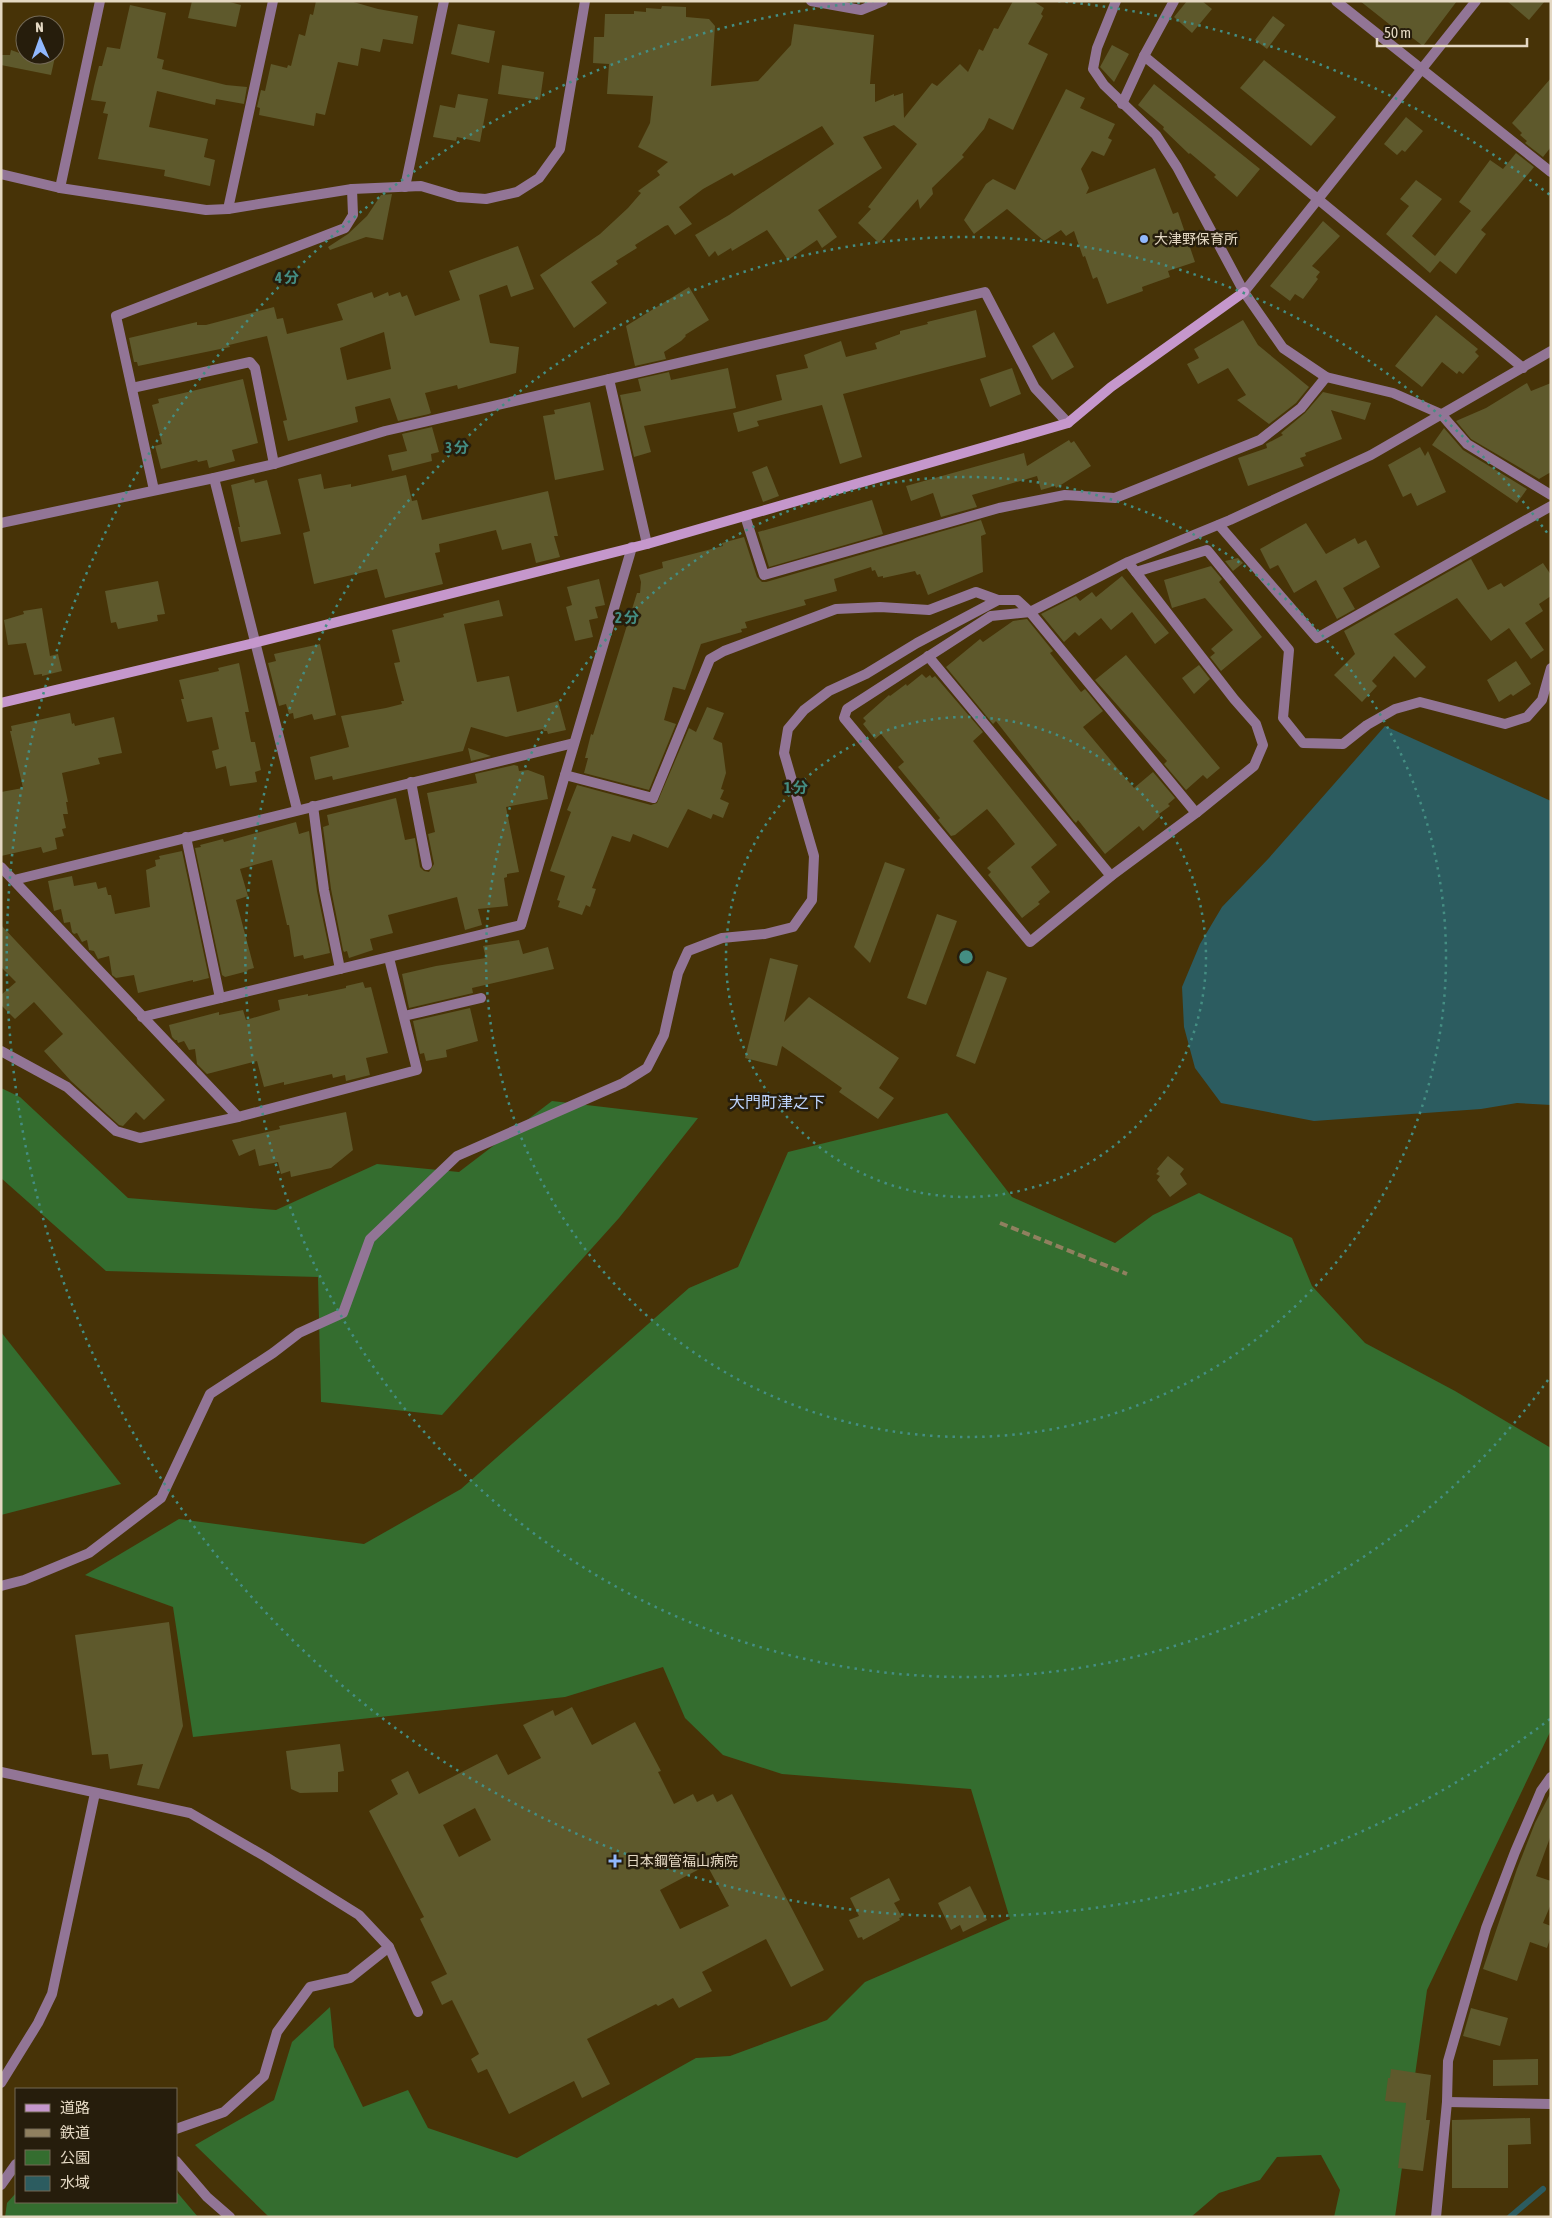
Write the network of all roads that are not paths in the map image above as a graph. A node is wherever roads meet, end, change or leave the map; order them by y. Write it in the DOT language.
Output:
graph roads {
  1 [pos="100,1"];
  2 [pos="273,1"];
  3 [pos="444,1"];
  4 [pos="586,1"];
  5 [pos="811,1"];
  6 [pos="883,1"];
  7 [pos="1116,1"];
  8 [pos="1174,1"];
  9 [pos="1336,1"];
  10 [pos="1476,1"];
  11 [pos="1144,56"];
  12 [pos="1422,69"];
  13 [pos="1122,104"];
  14 [pos="1551,172"];
  15 [pos="1,174"];
  16 [pos="405,186"];
  17 [pos="60,188"];
  18 [pos="352,189"];
  19 [pos="1317,199"];
  20 [pos="228,209"];
  21 [pos="1244,292"];
  22 [pos="1551,352"];
  23 [pos="1523,368"];
  24 [pos="1326,377"];
  25 [pos="609,379"];
  26 [pos="132,388"];
  27 [pos="1441,414"];
  28 [pos="1068,423"];
  29 [pos="274,464"];
  30 [pos="214,478"];
  31 [pos="154,490"];
  32 [pos="1551,495"];
  33 [pos="1551,506"];
  34 [pos="745,516"];
  35 [pos="1,523"];
  36 [pos="1219,524"];
  37 [pos="647,544"];
  38 [pos="632,547"];
  39 [pos="1128,562"];
  40 [pos="1136,572"];
  41 [pos="998,600"];
  42 [pos="1030,612"];
  43 [pos="254,643"];
  44 [pos="928,656"];
  45 [pos="1551,668"];
  46 [pos="1,703"];
  47 [pos="574,743"];
  48 [pos="565,775"];
  49 [pos="411,782"];
  50 [pos="313,806"];
  51 [pos="297,809"];
  52 [pos="1196,813"];
  53 [pos="186,837"];
  54 [pos="427,865"];
  55 [pos="1,867"];
  56 [pos="1111,876"];
  57 [pos="14,880"];
  58 [pos="389,958"];
  59 [pos="340,969"];
  60 [pos="220,998"];
  61 [pos="481,998"];
  62 [pos="404,1016"];
  63 [pos="142,1017"];
  64 [pos="1,1051"];
  65 [pos="238,1117"];
  66 [pos="1,1586"];
  67 [pos="1,1772"];
  68 [pos="1551,1777"];
  69 [pos="95,1793"];
  70 [pos="389,1946"];
  71 [pos="418,2012"];
  72 [pos="1,2083"];
  73 [pos="1447,2102"];
  74 [pos="1551,2104"];
  75 [pos="178,2128"];
  76 [pos="178,2164"];
  77 [pos="15,2165"];
  78 [pos="1,2185"];
  79 [pos="230,2217"];
  80 [pos="1436,2217"];
  1 -- 17 [label="street"];
  2 -- 20 [label="street"];
  3 -- 16 [label="street"];
  4 -- 16 [label="street"];
  5 -- 6 [label="street"];
  7 -- 13 [label="street"];
  8 -- 11 [label="street"];
  9 -- 12 [label="street"];
  10 -- 12 [label="street"];
  11 -- 13 [label="street"];
  11 -- 19 [label="street"];
  12 -- 14 [label="street"];
  12 -- 19 [label="street"];
  13 -- 21 [label="street"];
  15 -- 17 [label="street"];
  16 -- 18 [label="street"];
  17 -- 20 [label="street"];
  18 -- 20 [label="street"];
  18 -- 26 [label="street"];
  19 -- 21 [label="street"];
  19 -- 23 [label="street"];
  21 -- 24 [label="street"];
  21 -- 28 [label="street"];
  22 -- 23 [label="street"];
  23 -- 27 [label="street"];
  24 -- 27 [label="street"];
  24 -- 34 [label="street"];
  25 -- 28 [label="street"];
  25 -- 29 [label="street"];
  25 -- 37 [label="street"];
  26 -- 29 [label="street"];
  26 -- 31 [label="street"];
  27 -- 32 [label="street"];
  27 -- 36 [label="street"];
  28 -- 34 [label="street"];
  29 -- 30 [label="street"];
  30 -- 31 [label="street"];
  30 -- 43 [label="street"];
  31 -- 35 [label="street"];
  33 -- 36 [label="street"];
  34 -- 37 [label="street"];
  36 -- 39 [label="street"];
  37 -- 38 [label="street"];
  38 -- 43 [label="street"];
  38 -- 47 [label="street"];
  39 -- 40 [label="street"];
  39 -- 42 [label="street"];
  40 -- 45 [label="street"];
  40 -- 52 [label="street"];
  41 -- 42 [label="street"];
  41 -- 48 [label="street"];
  41 -- 66 [label="street"];
  42 -- 44 [label="street"];
  42 -- 52 [label="street"];
  43 -- 46 [label="street"];
  43 -- 51 [label="street"];
  44 -- 56 [label="street"];
  44 -- 56 [label="street"];
  47 -- 48 [label="street"];
  47 -- 49 [label="street"];
  48 -- 58 [label="street"];
  49 -- 50 [label="street"];
  49 -- 54 [label="street"];
  50 -- 51 [label="street"];
  50 -- 59 [label="street"];
  51 -- 53 [label="street"];
  52 -- 56 [label="street"];
  53 -- 57 [label="street"];
  53 -- 60 [label="street"];
  55 -- 57 [label="street"];
  57 -- 63 [label="street"];
  58 -- 59 [label="street"];
  58 -- 62 [label="street"];
  59 -- 60 [label="street"];
  60 -- 63 [label="street"];
  61 -- 62 [label="street"];
  62 -- 65 [label="street"];
  63 -- 65 [label="street"];
  64 -- 65 [label="street"];
  67 -- 69 [label="street"];
  68 -- 73 [label="street"];
  69 -- 70 [label="street"];
  69 -- 72 [label="street"];
  70 -- 71 [label="street"];
  70 -- 75 [label="street"];
  73 -- 74 [label="street"];
  73 -- 80 [label="street"];
  76 -- 79 [label="street"];
  77 -- 78 [label="street"];
}
